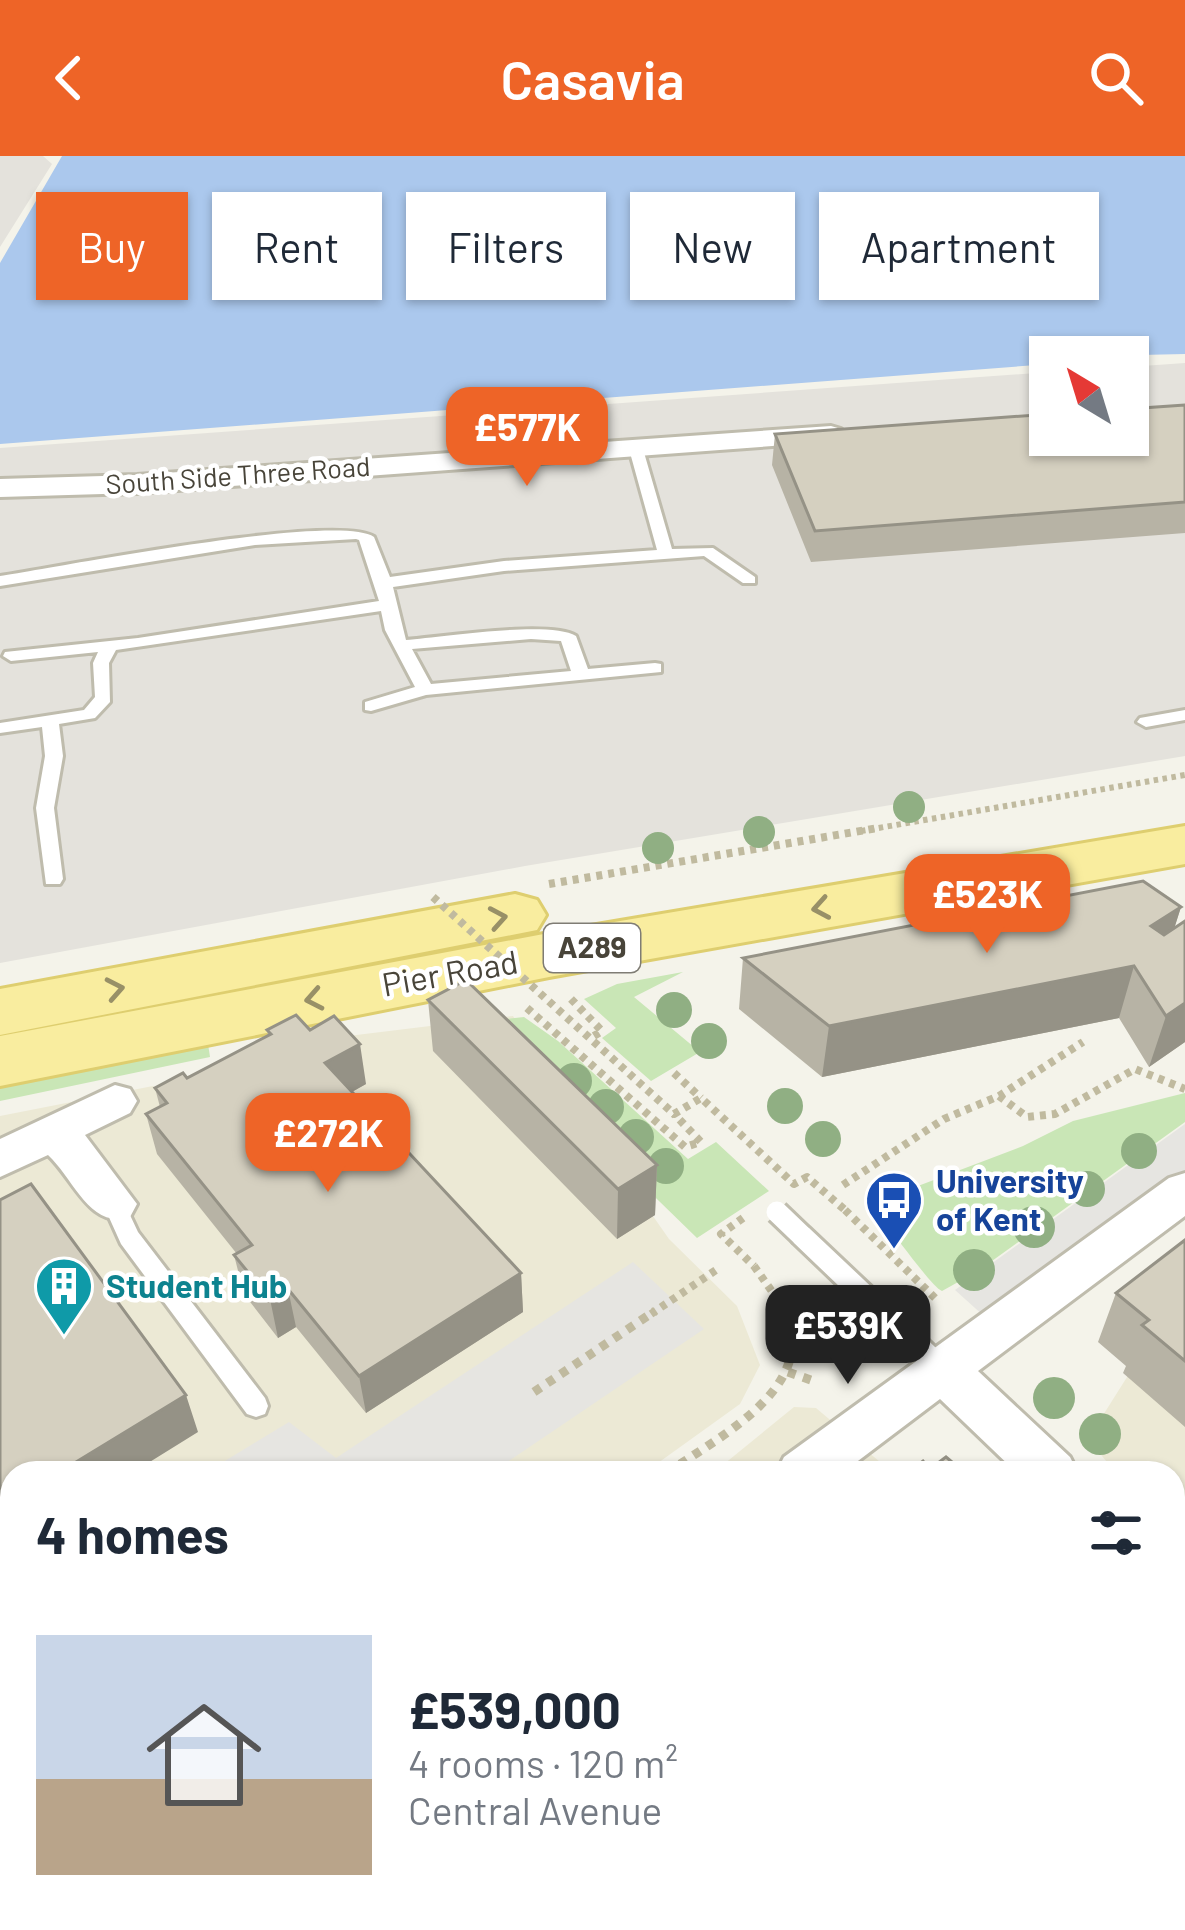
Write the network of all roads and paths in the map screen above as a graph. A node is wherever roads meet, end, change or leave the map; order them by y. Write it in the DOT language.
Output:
graph roads {
  1 [pos="866,433"];
  2 [pos="636,448"];
  3 [pos="0,488"];
  4 [pos="666,554"];
  5 [pos="0,580"];
  6 [pos="749,580"];
  7 [pos="384,583"];
  8 [pos="388,605"];
  9 [pos="110,645"];
  10 [pos="401,645"];
  11 [pos="11,656"];
  12 [pos="655,668"];
  13 [pos="581,674"];
  14 [pos="425,690"];
  15 [pos="371,706"];
  16 [pos="1185,715"];
  17 [pos="50,720"];
  18 [pos="1146,722"];
  19 [pos="0,728"];
  20 [pos="1185,775"];
  21 [pos="1185,801"];
  22 [pos="1185,845"];
  23 [pos="53,879"];
  24 [pos="543,885"];
  25 [pos="452,902"];
  26 [pos="573,1002"];
  27 [pos="527,1008"];
  28 [pos="0,1012"];
  29 [pos="589,1039"];
  30 [pos="1083,1042"];
  31 [pos="0,1061"];
  32 [pos="674,1073"];
  33 [pos="1185,1089"];
  34 [pos="999,1096"];
  35 [pos="701,1098"];
  36 [pos="115,1101"];
  37 [pos="674,1114"];
  38 [pos="52,1132"];
  39 [pos="0,1160"];
  40 [pos="843,1186"];
  41 [pos="114,1204"];
  42 [pos="1178,1206"];
  43 [pos="776,1212"];
  44 [pos="754,1266"];
  45 [pos="719,1268"];
  46 [pos="935,1298"];
  47 [pos="944,1371"];
  48 [pos="788,1372"];
  49 [pos="811,1380"];
  50 [pos="533,1392"];
  51 [pos="256,1406"];
  52 [pos="683,1461"];
  53 [pos="819,1461"];
  54 [pos="1039,1461"];
  1 -- 2 [label="street, South Side Three Road"];
  2 -- 3 [label="street, South Side Three Road"];
  2 -- 4 [label="lane"];
  4 -- 6 [label="lane"];
  4 -- 7 [label="lane"];
  5 -- 7 [label="lane"];
  7 -- 8 [label="lane"];
  8 -- 9 [label="lane"];
  8 -- 10 [label="lane"];
  9 -- 11 [label="lane"];
  9 -- 17 [label="lane"];
  10 -- 13 [label="lane"];
  10 -- 14 [label="lane"];
  12 -- 13 [label="lane"];
  13 -- 14 [label="lane"];
  14 -- 15 [label="lane"];
  16 -- 18 [label="lane"];
  17 -- 19 [label="lane"];
  17 -- 23 [label="lane"];
  20 -- 24 [label="path"];
  28 -- 21 [label="main road, Pier Road / A289, one-way"];
  22 -- 31 [label="main road, Pier Road / A289, one-way"];
  25 -- 29 [label="path, bridge"];
  26 -- 29 [label="path"];
  27 -- 37 [label="path"];
  29 -- 37 [label="path, bridge"];
  30 -- 34 [label="path"];
  32 -- 35 [label="path"];
  33 -- 34 [label="path"];
  34 -- 40 [label="path"];
  35 -- 37 [label="path, bridge"];
  35 -- 46 [label="path, bridge"];
  36 -- 38 [label="street"];
  38 -- 39 [label="street"];
  38 -- 41 [label="street"];
  41 -- 51 [label="lane"];
  42 -- 47 [label="street"];
  43 -- 47 [label="lane, bridge"];
  44 -- 48 [label="path"];
  45 -- 50 [label="path"];
  47 -- 53 [label="street"];
  47 -- 54 [label="street"];
  48 -- 49 [label="path"];
  48 -- 52 [label="path"];
}
